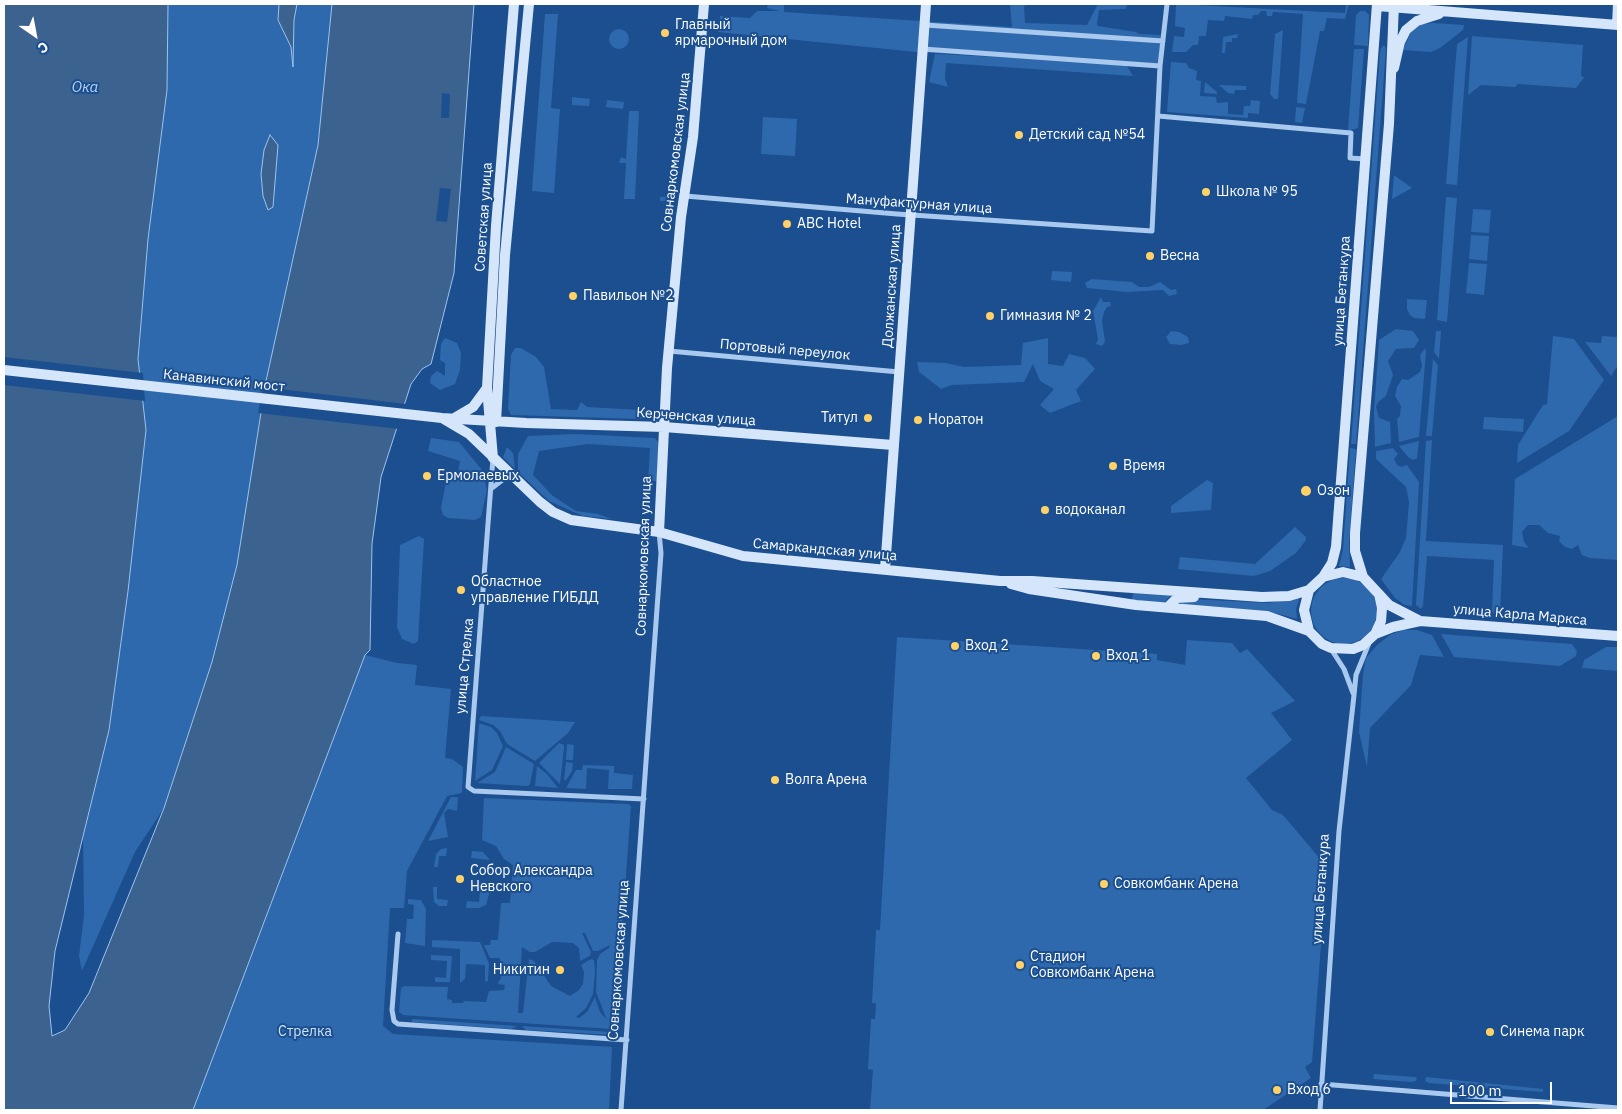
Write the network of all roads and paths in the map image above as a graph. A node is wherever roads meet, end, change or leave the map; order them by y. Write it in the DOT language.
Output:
graph roads {
  1 [pos="514,4"];
  2 [pos="529,4"];
  3 [pos="704,4"];
  4 [pos="926,4"];
  5 [pos="1167,4"];
  6 [pos="1440,4"];
  7 [pos="1618,4"];
  8 [pos="1377,5"];
  9 [pos="1394,5"];
  10 [pos="1448,12"];
  11 [pos="1466,13"];
  12 [pos="925,25"];
  13 [pos="1618,25"];
  14 [pos="1163,41"];
  15 [pos="922,49"];
  16 [pos="1160,66"];
  17 [pos="1392,77"];
  18 [pos="1158,116"];
  19 [pos="1365,160"];
  20 [pos="685,196"];
  21 [pos="911,215"];
  22 [pos="669,350"];
  23 [pos="4,370"];
  24 [pos="899,372"];
  25 [pos="487,388"];
  26 [pos="442,418"];
  27 [pos="455,418"];
  28 [pos="493,421"];
  29 [pos="664,426"];
  30 [pos="893,445"];
  31 [pos="492,458"];
  32 [pos="509,474"];
  33 [pos="492,488"];
  34 [pos="659,532"];
  35 [pos="885,569"];
  36 [pos="1323,577"];
  37 [pos="1363,577"];
  38 [pos="1000,580"];
  39 [pos="1309,590"];
  40 [pos="1209,593"];
  41 [pos="1379,594"];
  42 [pos="1168,607"];
  43 [pos="1420,621"];
  44 [pos="1309,630"];
  45 [pos="1373,636"];
  46 [pos="1618,636"];
  47 [pos="1331,648"];
  48 [pos="1354,695"];
  49 [pos="644,799"];
  50 [pos="398,934"];
  51 [pos="627,1040"];
  52 [pos="1321,1084"];
  53 [pos="1618,1108"];
  54 [pos="621,1110"];
  55 [pos="1320,1110"];
  1 -- 25 [label="main road, Советская улица"];
  2 -- 28 [label="main road, Советская улица"];
  3 -- 20 [label="main road, Совнаркомовская улица"];
  4 -- 12 [label="main road, Должанская улица"];
  5 -- 14 [label="street"];
  6 -- 11 [label="main road"];
  7 -- 13 [label="main road"];
  8 -- 9 [label="main road"];
  8 -- 19 [label="main road, улица Бетанкура"];
  9 -- 10 [label="main road"];
  9 -- 17 [label="main road"];
  10 -- 11 [label="main road"];
  10 -- 17 [label="main road"];
  11 -- 13 [label="main road"];
  12 -- 14 [label="street"];
  12 -- 15 [label="main road, Должанская улица"];
  14 -- 16 [label="street"];
  15 -- 16 [label="street"];
  15 -- 21 [label="main road, Должанская улица"];
  16 -- 18 [label="street"];
  17 -- 37 [label="main road"];
  18 -- 19 [label="street"];
  18 -- 21 [label="street, Мануфактурная улица"];
  19 -- 36 [label="main road, улица Бетанкура"];
  20 -- 21 [label="street, Мануфактурная улица"];
  20 -- 22 [label="main road, Совнаркомовская улица"];
  21 -- 24 [label="main road, Должанская улица"];
  22 -- 24 [label="street, Портовый переулок"];
  22 -- 29 [label="main road, Совнаркомовская улица"];
  23 -- 26 [label="main road, Канавинский мост"];
  24 -- 30 [label="main road, Должанская улица"];
  25 -- 27 [label="main road"];
  25 -- 28 [label="main road, Советская улица"];
  26 -- 27 [label="main road, Канавинский мост"];
  26 -- 31 [label="main road, Самаркандская улица"];
  27 -- 28 [label="main road, Керченская улица"];
  28 -- 29 [label="main road, Керченская улица"];
  28 -- 31 [label="main road"];
  29 -- 30 [label="main road, Керченская улица"];
  29 -- 34 [label="main road, Совнаркомовская улица"];
  30 -- 35 [label="main road, Должанская улица"];
  31 -- 32 [label="main road, Самаркандская улица"];
  31 -- 33 [label="street, улица Стрелка"];
  32 -- 33 [label="street"];
  32 -- 34 [label="main road, Самаркандская улица"];
  33 -- 49 [label="street, улица Стрелка"];
  34 -- 35 [label="main road, Самаркандская улица"];
  34 -- 49 [label="street, Совнаркомовская улица"];
  35 -- 38 [label="main road, Самаркандская улица"];
  36 -- 37 [label="main road"];
  36 -- 39 [label="main road"];
  37 -- 41 [label="main road"];
  38 -- 40 [label="main road, Самаркандская улица"];
  38 -- 42 [label="main road, Самаркандская улица"];
  39 -- 40 [label="main road, Самаркандская улица"];
  39 -- 44 [label="main road"];
  40 -- 42 [label="main road"];
  41 -- 43 [label="main road"];
  41 -- 45 [label="main road"];
  42 -- 44 [label="main road, Самаркандская улица"];
  43 -- 45 [label="main road"];
  43 -- 46 [label="main road, улица Карла Маркса"];
  44 -- 47 [label="main road"];
  45 -- 47 [label="main road"];
  45 -- 48 [label="street, улица Бетанкура"];
  47 -- 48 [label="street, улица Бетанкура"];
  48 -- 52 [label="street, улица Бетанкура"];
  49 -- 51 [label="street, Совнаркомовская улица"];
  50 -- 51 [label="street"];
  51 -- 54 [label="street, Совнаркомовская улица"];
  52 -- 53 [label="street"];
  52 -- 55 [label="street, улица Бетанкура"];
}
